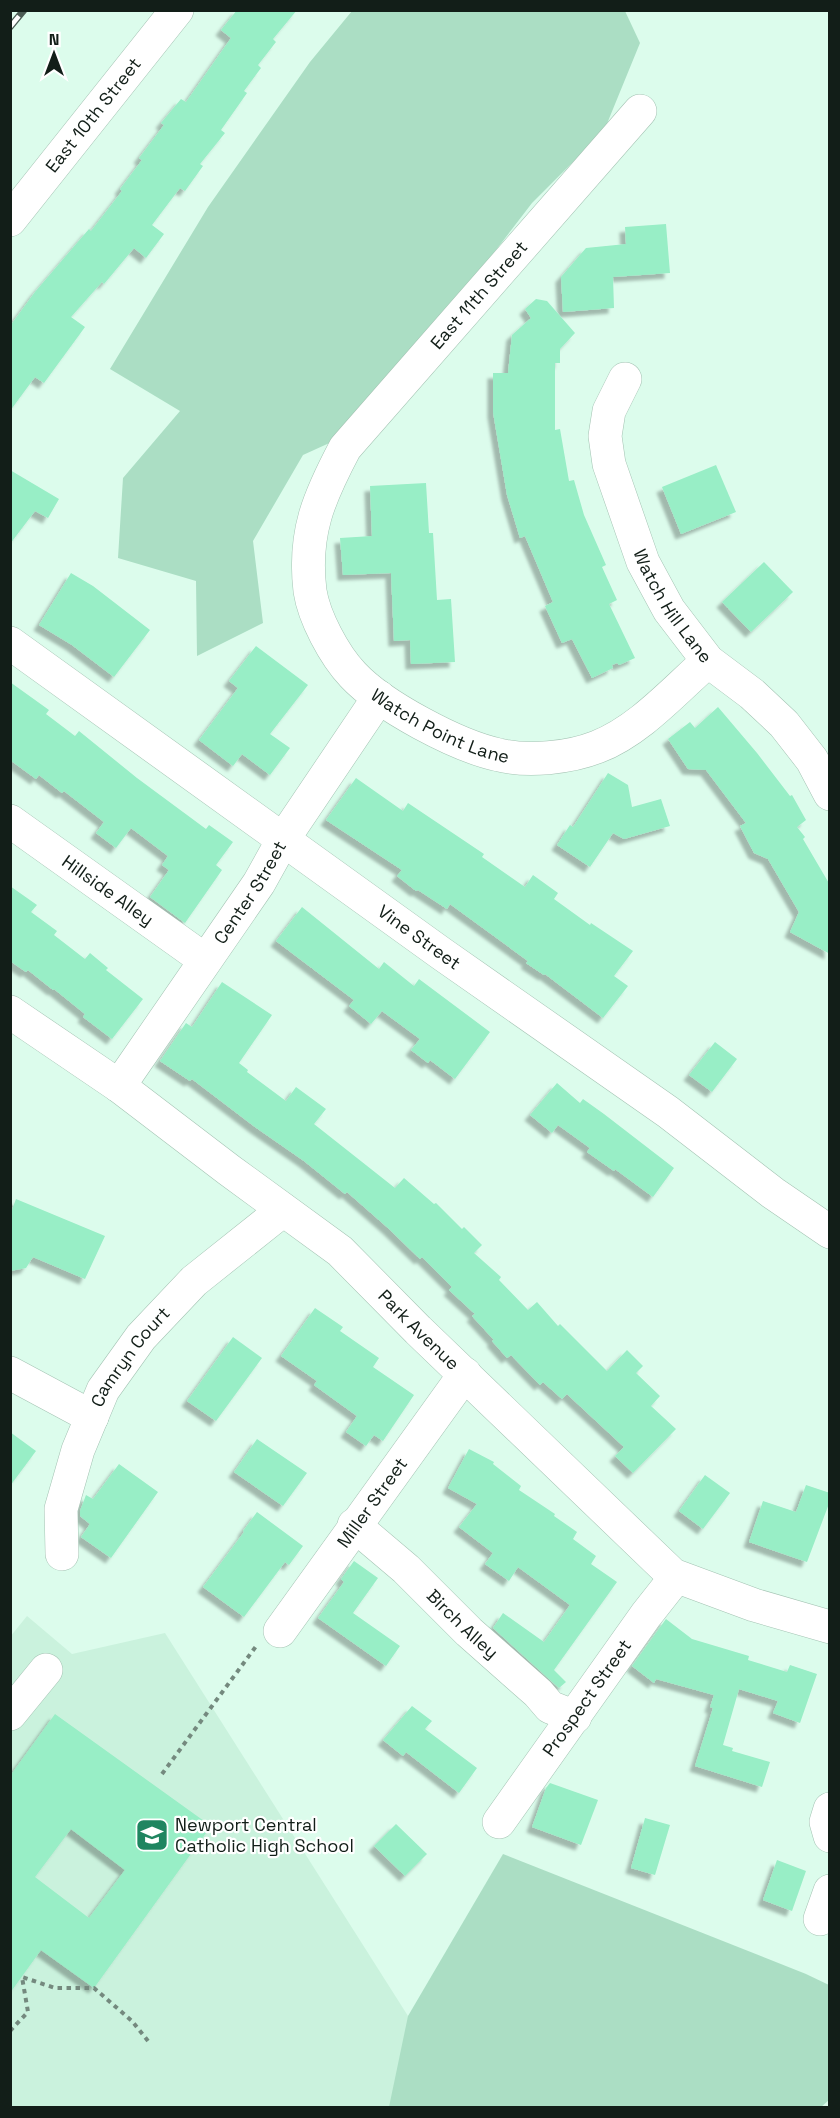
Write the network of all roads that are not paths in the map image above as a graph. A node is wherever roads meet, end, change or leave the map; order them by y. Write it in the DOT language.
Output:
graph roads {
  1 [pos="177,10"];
  2 [pos="640,111"];
  3 [pos="10,220"];
  4 [pos="625,379"];
  5 [pos="326,485"];
  6 [pos="10,643"];
  7 [pos="708,661"];
  8 [pos="379,697"];
  9 [pos="830,794"];
  10 [pos="10,821"];
  11 [pos="284,838"];
  12 [pos="205,960"];
  13 [pos="10,1012"];
  14 [pos="119,1086"];
  15 [pos="283,1210"];
  16 [pos="830,1232"];
  17 [pos="10,1373"];
  18 [pos="465,1374"];
  19 [pos="92,1417"];
  20 [pos="354,1525"];
  21 [pos="62,1554"];
  22 [pos="676,1577"];
  23 [pos="830,1627"];
  24 [pos="280,1631"];
  25 [pos="46,1670"];
  26 [pos="10,1714"];
  27 [pos="575,1717"];
  28 [pos="830,1809"];
  29 [pos="499,1822"];
  30 [pos="830,1836"];
  1 -- 3 [label="street, East 10th Street"];
  2 -- 5 [label="street, East 11th Street"];
  4 -- 7 [label="street, Watch Hill Lane"];
  5 -- 8 [label="street, Watch Point Lane"];
  6 -- 11 [label="street, Vine Street"];
  7 -- 8 [label="street, Watch Point Lane"];
  7 -- 9 [label="street, Watch Hill Lane"];
  8 -- 11 [label="street, Center Street"];
  10 -- 12 [label="street, Hillside Alley"];
  11 -- 12 [label="street, Center Street"];
  11 -- 16 [label="street, Vine Street"];
  12 -- 14 [label="street, Center Street"];
  13 -- 14 [label="street, Park Avenue"];
  14 -- 15 [label="street, Park Avenue"];
  15 -- 18 [label="street, Park Avenue"];
  15 -- 19 [label="street, Camryn Court"];
  17 -- 19 [label="street"];
  18 -- 20 [label="street, Miller Street"];
  18 -- 22 [label="street, Park Avenue"];
  19 -- 21 [label="street, Camryn Court"];
  20 -- 24 [label="street, Miller Street"];
  20 -- 27 [label="street, Birch Alley"];
  22 -- 23 [label="street, Park Avenue"];
  22 -- 27 [label="street, Prospect Street"];
  25 -- 26 [label="street"];
  27 -- 29 [label="street, Prospect Street"];
  28 -- 30 [label="street"];
}
